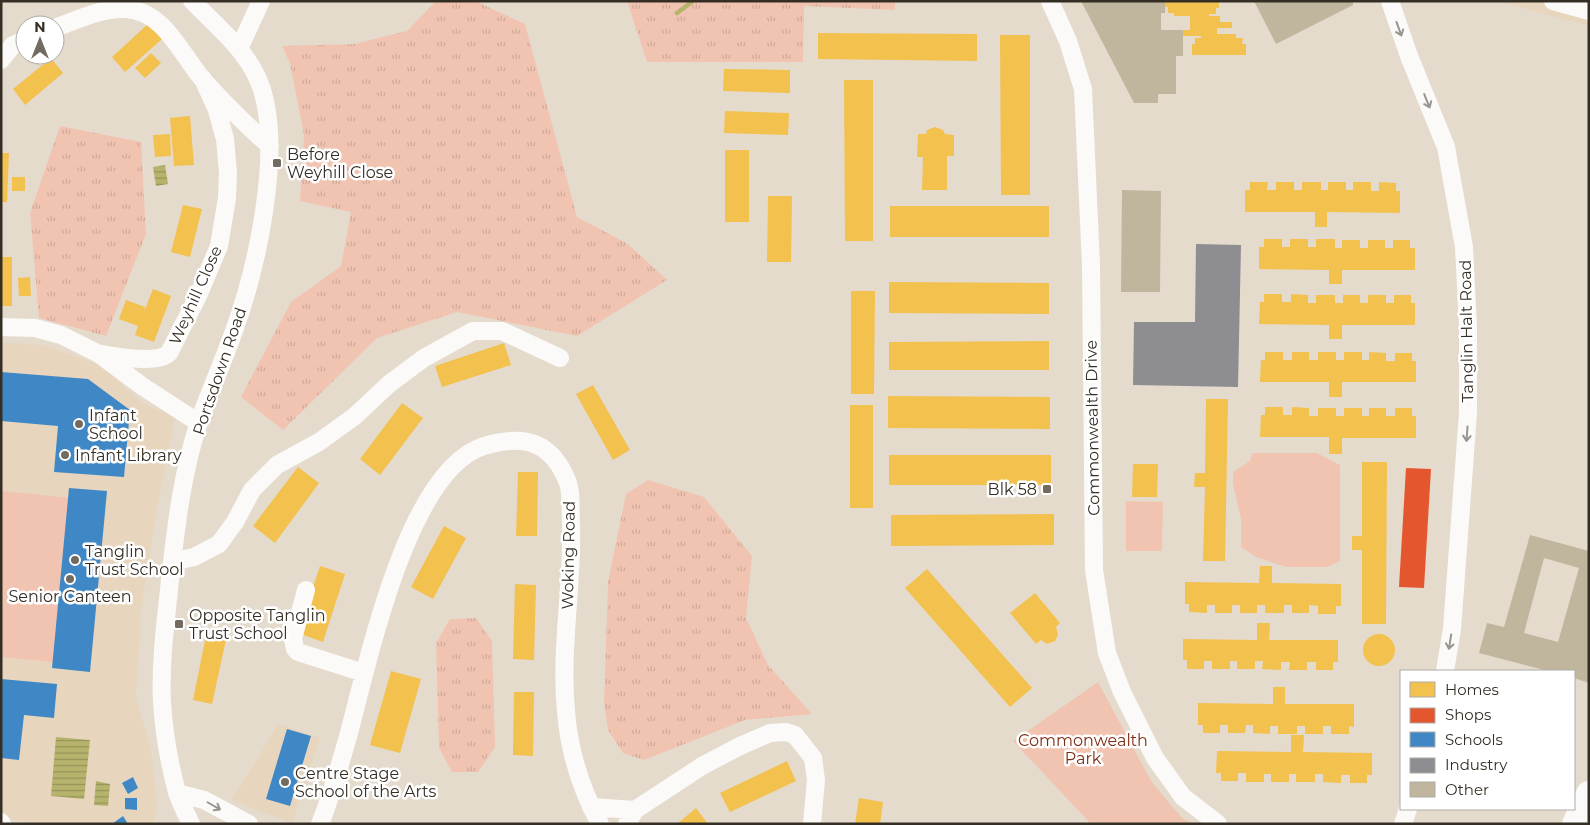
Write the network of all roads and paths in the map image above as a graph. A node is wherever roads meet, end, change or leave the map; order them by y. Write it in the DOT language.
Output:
graph roads {
  1 [pos="192,1"];
  2 [pos="261,1"];
  3 [pos="1050,1"];
  4 [pos="1390,1"];
  5 [pos="1553,1"];
  6 [pos="1589,11"];
  7 [pos="65,25"];
  8 [pos="15,44"];
  9 [pos="239,49"];
  10 [pos="1,60"];
  11 [pos="203,80"];
  12 [pos="270,146"];
  13 [pos="1,327"];
  14 [pos="99,354"];
  15 [pos="560,358"];
  16 [pos="199,423"];
  17 [pos="172,562"];
  18 [pos="306,590"];
  19 [pos="1445,670"];
  20 [pos="364,673"];
  21 [pos="177,793"];
  22 [pos="1589,794"];
  23 [pos="591,807"];
  24 [pos="1408,810"];
  25 [pos="631,817"];
  26 [pos="191,824"];
  27 [pos="249,824"];
  28 [pos="320,824"];
  29 [pos="600,824"];
  30 [pos="812,824"];
  31 [pos="1218,824"];
  32 [pos="1403,824"];
  33 [pos="1575,824"];
  1 -- 9 [label="street, Portsdown Road"];
  2 -- 9 [label="street"];
  3 -- 31 [label="street, Commonwealth Drive"];
  4 -- 19 [label="street, Tanglin Halt Road, one-way"];
  5 -- 6 [label="street"];
  7 -- 11 [label="street, Weyhill Close"];
  8 -- 10 [label="street"];
  9 -- 12 [label="street, Portsdown Road"];
  11 -- 12 [label="street, Weyhill Close"];
  11 -- 14 [label="street, Weyhill Close"];
  12 -- 16 [label="street, Portsdown Road"];
  13 -- 14 [label="street, Weyhill Close"];
  14 -- 16 [label="street, Weyhill Close"];
  15 -- 17 [label="street"];
  16 -- 17 [label="street, Portsdown Road"];
  17 -- 21 [label="street, Portsdown Road"];
  18 -- 20 [label="street"];
  20 -- 23 [label="street, Woking Road"];
  20 -- 28 [label="street, Woking Road"];
  21 -- 26 [label="street, Portsdown Road"];
  21 -- 27 [label="street, one-way"];
  22 -- 33 [label="highway"];
  23 -- 25 [label="street"];
  23 -- 29 [label="street, Woking Road"];
  24 -- 32 [label="street"];
  25 -- 30 [label="street"];
}
